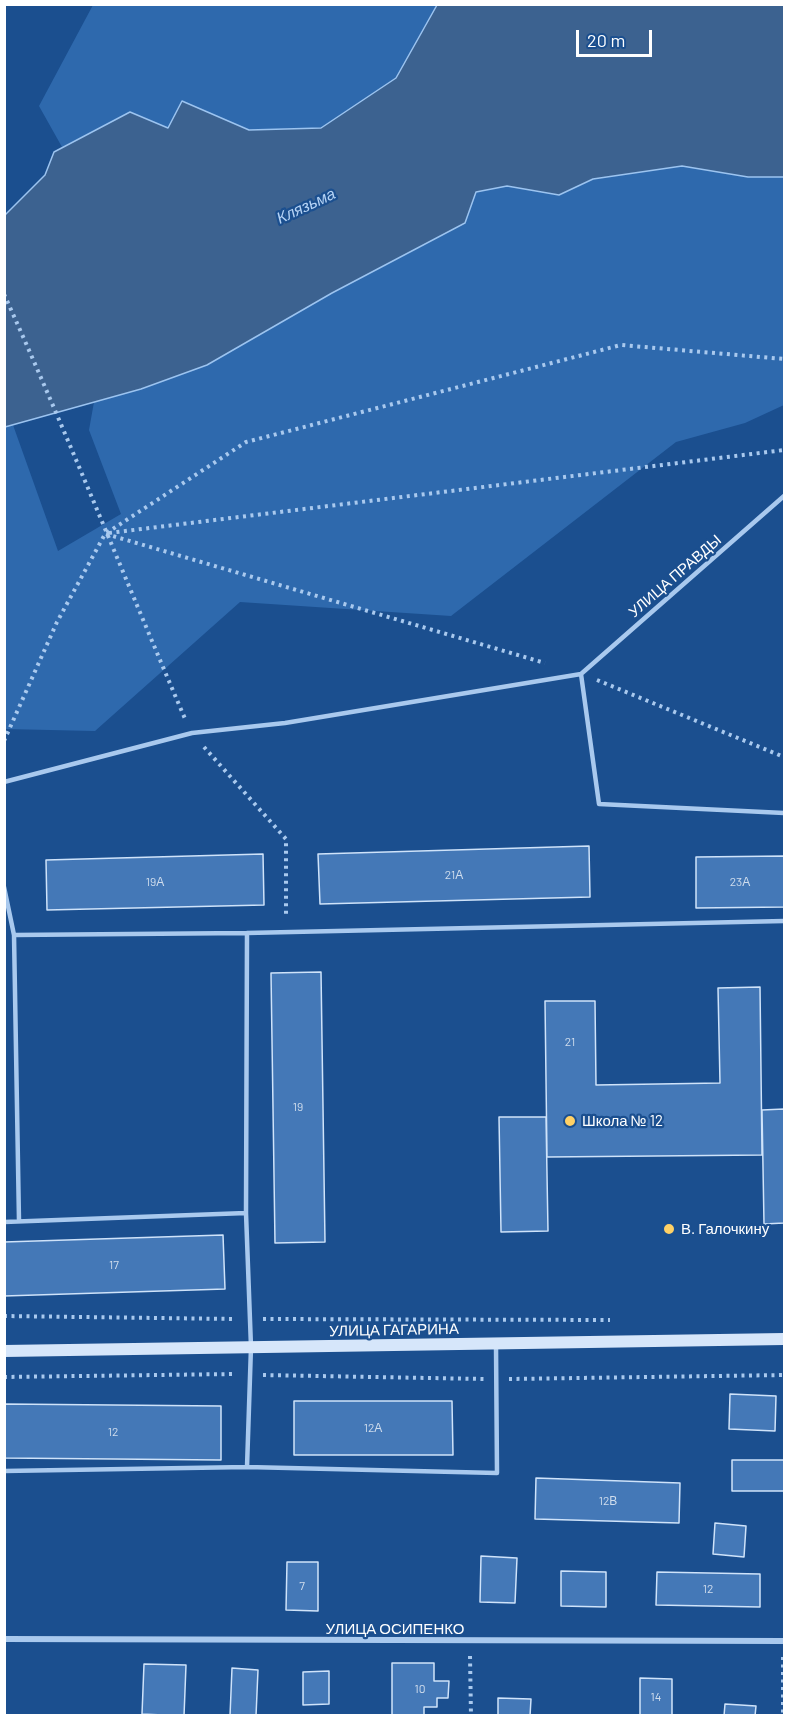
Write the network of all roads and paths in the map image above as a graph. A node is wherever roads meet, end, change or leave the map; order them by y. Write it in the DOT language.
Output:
graph roads {
  1 [pos="4,294"];
  2 [pos="784,359"];
  3 [pos="784,450"];
  4 [pos="784,496"];
  5 [pos="105,534"];
  6 [pos="547,664"];
  7 [pos="581,674"];
  8 [pos="4,741"];
  9 [pos="784,757"];
  10 [pos="4,782"];
  11 [pos="784,813"];
  12 [pos="4,887"];
  13 [pos="784,921"];
  14 [pos="247,933"];
  15 [pos="14,935"];
  16 [pos="246,1213"];
  17 [pos="20,1221"];
  18 [pos="4,1222"];
  19 [pos="4,1316"];
  20 [pos="250,1319"];
  21 [pos="617,1320"];
  22 [pos="784,1339"];
  23 [pos="496,1343"];
  24 [pos="252,1347"];
  25 [pos="4,1351"];
  26 [pos="251,1374"];
  27 [pos="784,1375"];
  28 [pos="4,1377"];
  29 [pos="496,1379"];
  30 [pos="247,1467"];
  31 [pos="4,1471"];
  32 [pos="4,1639"];
  33 [pos="470,1641"];
  34 [pos="784,1641"];
  35 [pos="471,1716"];
  36 [pos="783,1716"];
  1 -- 5 [label="path"];
  2 -- 5 [label="path"];
  3 -- 5 [label="path"];
  4 -- 7 [label="lane, УЛИЦА ПРАВДЫ"];
  5 -- 6 [label="path"];
  5 -- 8 [label="path"];
  7 -- 9 [label="path"];
  7 -- 10 [label="lane"];
  7 -- 11 [label="lane"];
  12 -- 15 [label="lane"];
  13 -- 14 [label="lane"];
  14 -- 15 [label="lane"];
  14 -- 16 [label="lane"];
  15 -- 17 [label="lane"];
  16 -- 17 [label="lane"];
  16 -- 20 [label="lane"];
  17 -- 18 [label="lane"];
  19 -- 20 [label="path"];
  20 -- 21 [label="path"];
  20 -- 24 [label="lane"];
  22 -- 23 [label="main road, УЛИЦА ГАГАРИНА"];
  23 -- 24 [label="main road, УЛИЦА ГАГАРИНА"];
  23 -- 29 [label="lane"];
  24 -- 25 [label="main road, УЛИЦА ГАГАРИНА"];
  24 -- 26 [label="lane"];
  26 -- 28 [label="path"];
  26 -- 29 [label="path"];
  26 -- 30 [label="lane"];
  27 -- 29 [label="path"];
  29 -- 30 [label="lane"];
  30 -- 31 [label="lane"];
  32 -- 33 [label="street, УЛИЦА ОСИПЕНКО"];
  33 -- 34 [label="street, УЛИЦА ОСИПЕНКО"];
  33 -- 35 [label="path"];
  34 -- 36 [label="path"];
}
